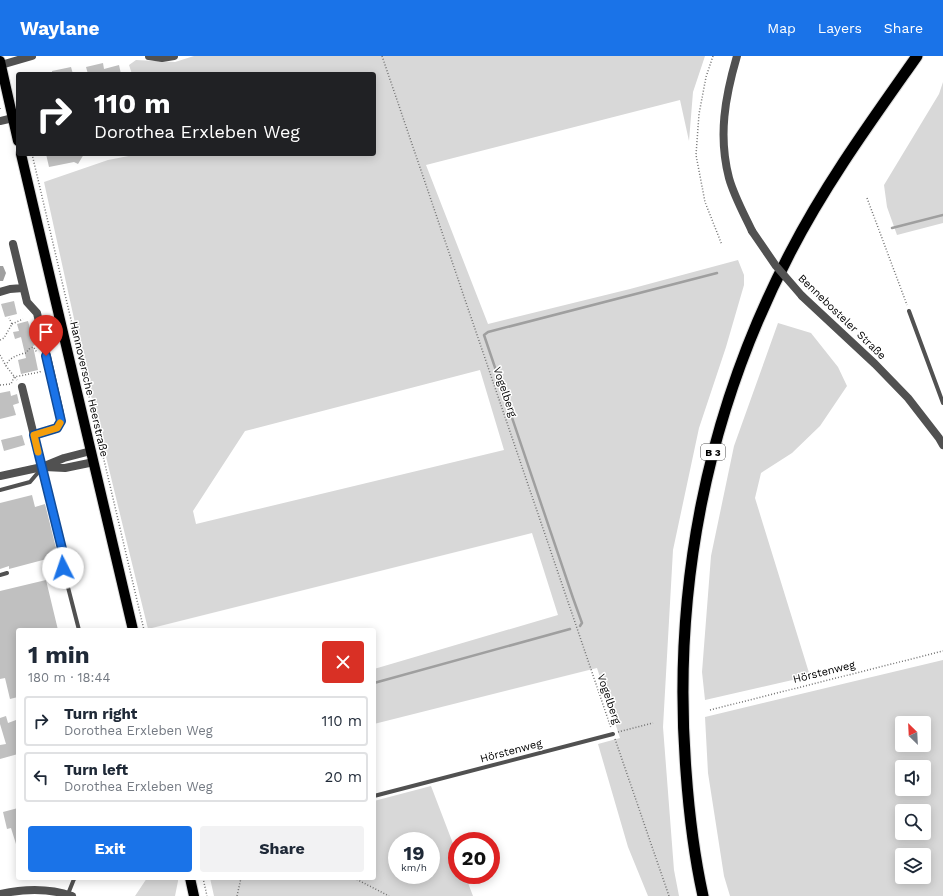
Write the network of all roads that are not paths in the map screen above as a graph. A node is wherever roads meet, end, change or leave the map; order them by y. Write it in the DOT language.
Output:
graph roads {
  1 [pos="32,56"];
  2 [pos="149,56"];
  3 [pos="174,56"];
  4 [pos="737,56"];
  5 [pos="917,56"];
  6 [pos="0,63"];
  7 [pos="13,118"];
  8 [pos="0,121"];
  9 [pos="16,132"];
  10 [pos="21,156"];
  11 [pos="13,244"];
  12 [pos="23,288"];
  13 [pos="0,292"];
  14 [pos="909,311"];
  15 [pos="22,386"];
  16 [pos="943,403"];
  17 [pos="34,435"];
  18 [pos="943,445"];
  19 [pos="91,452"];
  20 [pos="94,462"];
  21 [pos="42,467"];
  22 [pos="0,476"];
  23 [pos="0,490"];
  24 [pos="65,561"];
  25 [pos="7,573"];
  26 [pos="0,575"];
  27 [pos="78,628"];
  28 [pos="133,628"];
  29 [pos="613,734"];
  30 [pos="376,795"];
  31 [pos="74,880"];
  32 [pos="190,880"];
  33 [pos="4,894"];
  34 [pos="70,895"];
  35 [pos="194,896"];
  36 [pos="703,896"];
  1 -- 6 [label="street"];
  2 -- 3 [label="street"];
  4 -- 18 [label="street, Bennebosteler Straße, bridge"];
  5 -- 36 [label="highway, B 3"];
  6 -- 7 [label="main road"];
  7 -- 8 [label="street"];
  7 -- 9 [label="main road"];
  10 -- 19 [label="main road, Hannoversche Heerstraße"];
  11 -- 12 [label="street"];
  12 -- 13 [label="street"];
  12 -- 17 [label="street"];
  14 -- 16 [label="lane"];
  15 -- 17 [label="street"];
  17 -- 21 [label="street"];
  19 -- 20 [label="main road, Hannoversche Heerstraße"];
  19 -- 21 [label="street"];
  20 -- 21 [label="street"];
  20 -- 28 [label="main road, Hannoversche Heerstraße"];
  21 -- 22 [label="street"];
  21 -- 23 [label="lane"];
  21 -- 24 [label="street"];
  24 -- 27 [label="lane"];
  25 -- 26 [label="lane"];
  29 -- 30 [label="lane, Hörstenweg"];
  31 -- 34 [label="lane"];
  32 -- 35 [label="main road"];
  33 -- 34 [label="street"];
}
